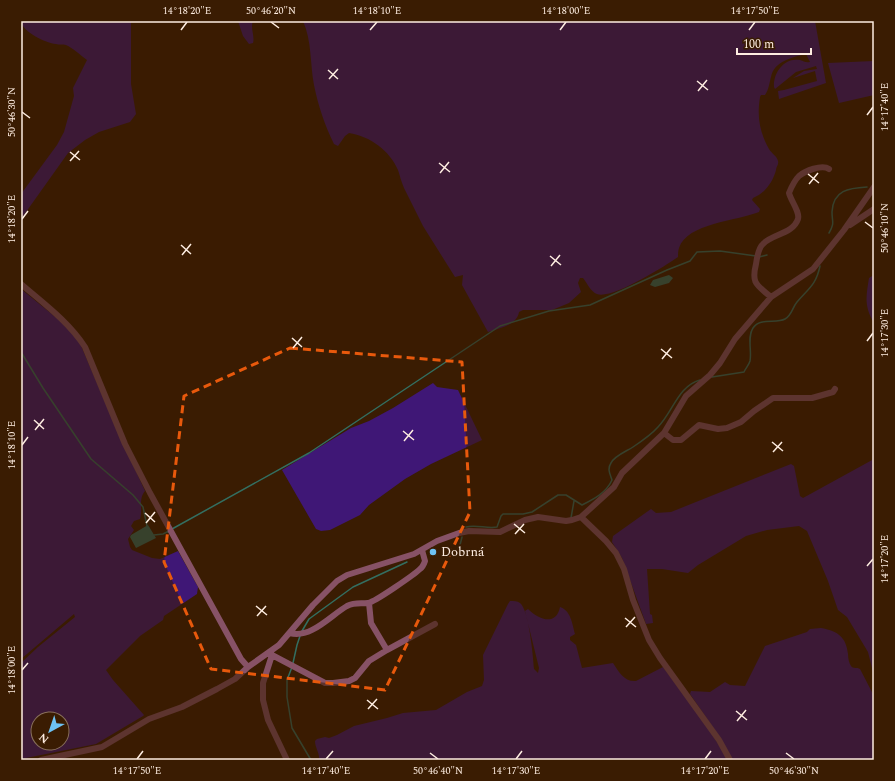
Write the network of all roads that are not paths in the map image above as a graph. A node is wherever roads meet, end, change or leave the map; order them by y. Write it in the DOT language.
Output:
graph roads {
  1 [pos="829,169"];
  2 [pos="874,187"];
  3 [pos="874,209"];
  4 [pos="844,230"];
  5 [pos="21,284"];
  6 [pos="771,297"];
  7 [pos="835,388"];
  8 [pos="664,433"];
  9 [pos="581,517"];
  10 [pos="422,550"];
  11 [pos="370,603"];
  12 [pos="435,624"];
  13 [pos="290,633"];
  14 [pos="387,650"];
  15 [pos="270,654"];
  16 [pos="248,667"];
  17 [pos="41,760"];
  18 [pos="287,760"];
  19 [pos="730,760"];
  1 -- 6 [label="street"];
  2 -- 4 [label="street"];
  3 -- 4 [label="street"];
  4 -- 6 [label="street"];
  5 -- 16 [label="street"];
  6 -- 8 [label="street"];
  7 -- 8 [label="street"];
  8 -- 9 [label="street"];
  9 -- 10 [label="street"];
  9 -- 19 [label="street"];
  10 -- 11 [label="street"];
  10 -- 13 [label="street"];
  11 -- 13 [label="street"];
  11 -- 14 [label="street"];
  12 -- 14 [label="street"];
  13 -- 15 [label="street"];
  14 -- 15 [label="street"];
  15 -- 16 [label="street"];
  15 -- 18 [label="street"];
  16 -- 17 [label="street"];
}
